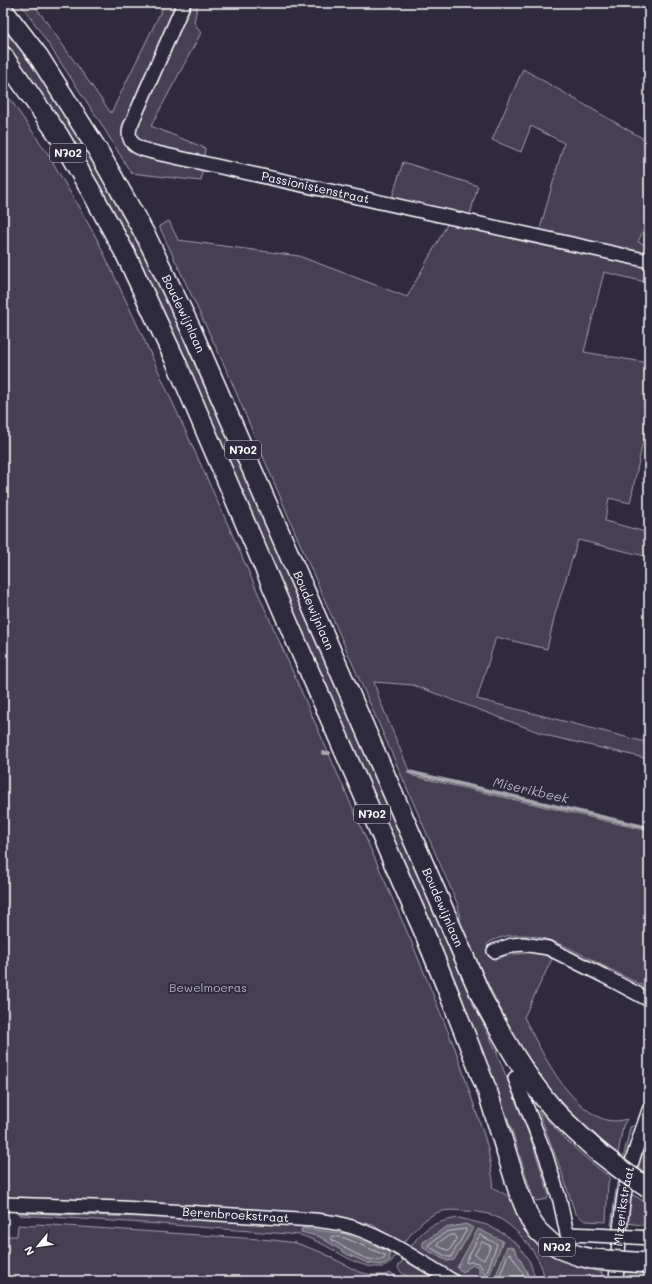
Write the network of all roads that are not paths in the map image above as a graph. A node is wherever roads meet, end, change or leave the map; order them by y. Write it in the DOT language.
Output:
graph roads {
  1 [pos="184,3"];
  2 [pos="3,10"];
  3 [pos="3,56"];
  4 [pos="649,262"];
  5 [pos="494,951"];
  6 [pos="649,1000"];
  7 [pos="515,1078"];
  8 [pos="649,1110"];
  9 [pos="649,1189"];
  10 [pos="3,1204"];
  11 [pos="649,1238"];
  12 [pos="642,1263"];
  13 [pos="453,1281"];
  14 [pos="616,1281"];
  1 -- 4 [label="street, Passionistenstraat"];
  2 -- 9 [label="highway, Boudewijnlaan / N702, bridge"];
  3 -- 12 [label="highway, N702, bridge"];
  5 -- 6 [label="street"];
  7 -- 11 [label="street, bridge"];
  8 -- 14 [label="street, Mizerikstraat"];
  10 -- 13 [label="street, Berenbroekstraat"];
}
